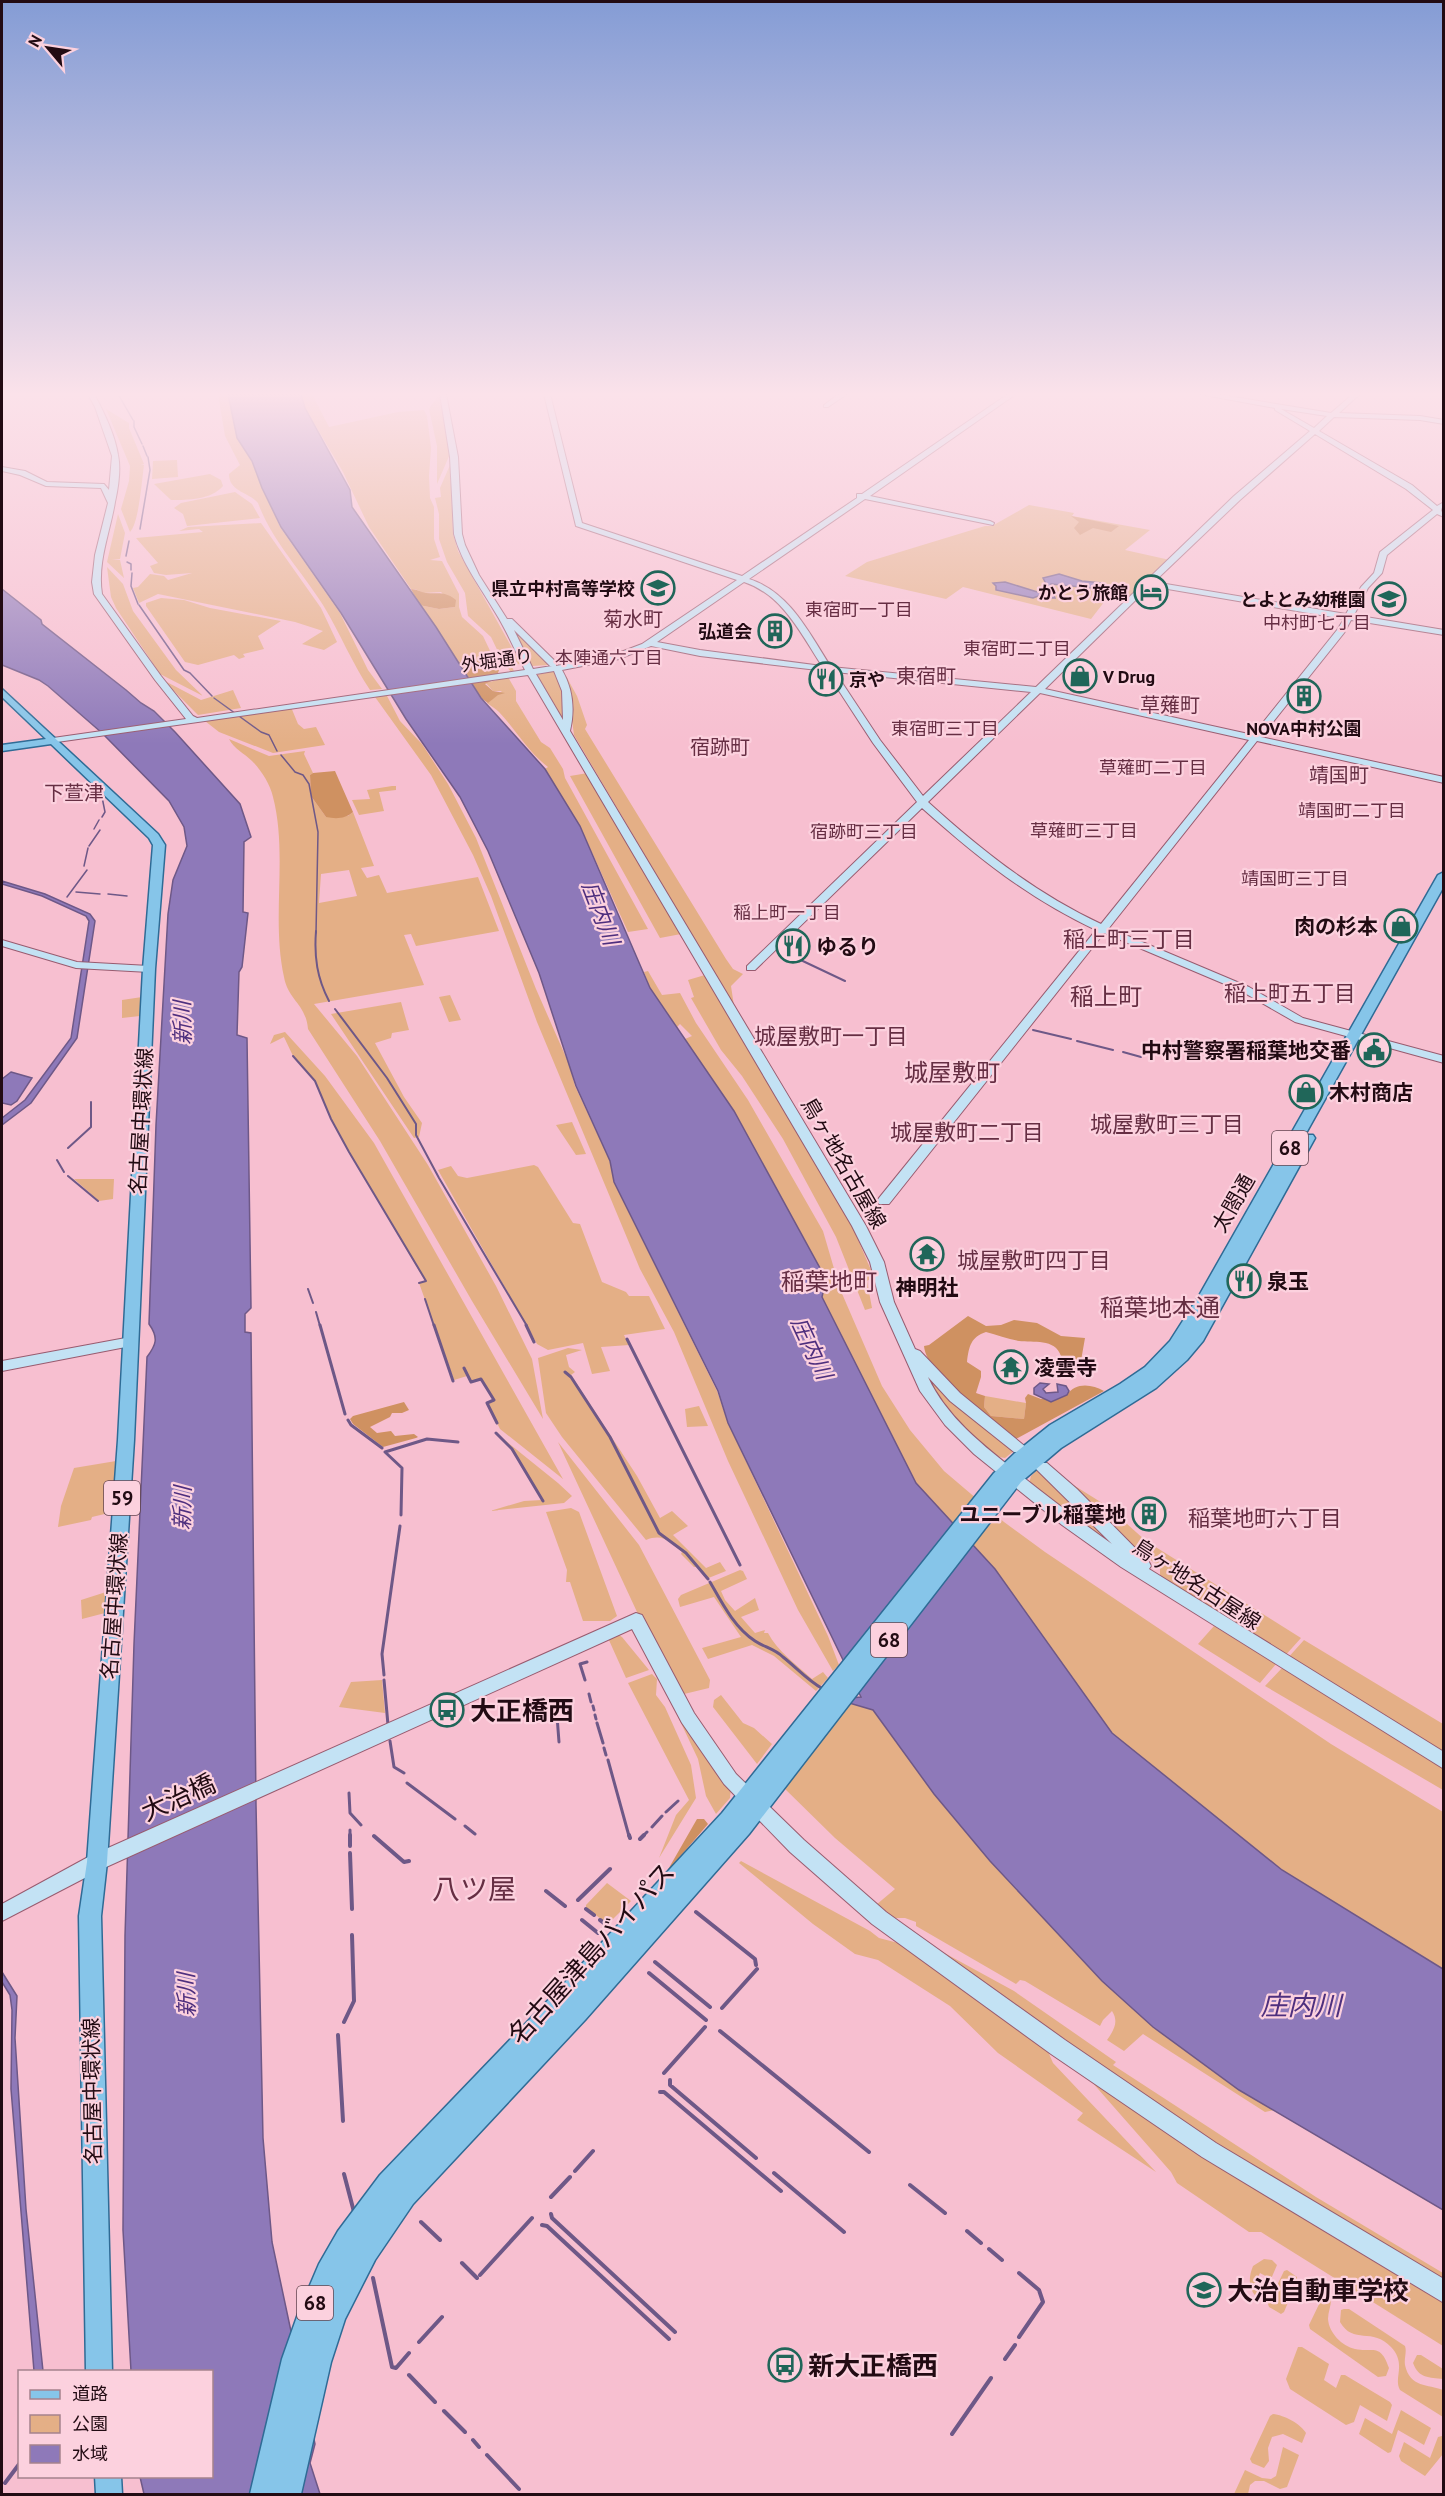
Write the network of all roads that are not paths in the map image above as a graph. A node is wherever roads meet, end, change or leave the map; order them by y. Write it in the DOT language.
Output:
graph roads {
  1 [pos="109,510"];
  2 [pos="457,510"];
  3 [pos="576,510"];
  4 [pos="840,510"];
  5 [pos="930,510"];
  6 [pos="1224,510"];
  7 [pos="1442,510"];
  8 [pos="990,523"];
  9 [pos="741,579"];
  10 [pos="1150,584"];
  11 [pos="500,614"];
  12 [pos="1348,618"];
  13 [pos="1443,633"];
  14 [pos="647,643"];
  15 [pos="827,669"];
  16 [pos="528,671"];
  17 [pos="1038,690"];
  18 [pos="2,692"];
  19 [pos="193,719"];
  20 [pos="565,730"];
  21 [pos="61,738"];
  22 [pos="1255,738"];
  23 [pos="2,746"];
  24 [pos="1443,780"];
  25 [pos="924,802"];
  26 [pos="1443,876"];
  27 [pos="1443,896"];
  28 [pos="1102,929"];
  29 [pos="2,943"];
  30 [pos="751,968"];
  31 [pos="148,969"];
  32 [pos="1359,1037"];
  33 [pos="1443,1060"];
  34 [pos="884,1201"];
  35 [pos="901,1335"];
  36 [pos="131,1342"];
  37 [pos="2,1366"];
  38 [pos="1019,1448"];
  39 [pos="1042,1467"];
  40 [pos="1010,1475"];
  41 [pos="1179,1597"];
  42 [pos="1443,1762"];
  43 [pos="770,1780"];
  44 [pos="752,1803"];
  45 [pos="102,1859"];
  46 [pos="2,1913"];
  47 [pos="436,2148"];
  48 [pos="1443,2292"];
  49 [pos="99,2370"];
  50 [pos="108,2478"];
  51 [pos="109,2494"];
  52 [pos="263,2494"];
  53 [pos="288,2494"];
  1 -- 19 [label="street"];
  2 -- 11 [label="street, 鳥ヶ地名古屋線"];
  3 -- 9 [label="street"];
  4 -- 9 [label="street, 外堀通り"];
  5 -- 8 [label="street"];
  6 -- 10 [label="street"];
  7 -- 12 [label="street"];
  9 -- 14 [label="street, 外堀通り"];
  9 -- 15 [label="street"];
  10 -- 12 [label="street"];
  10 -- 17 [label="street"];
  11 -- 16 [label="street, 鳥ヶ地名古屋線"];
  11 -- 20 [label="street"];
  12 -- 13 [label="street"];
  12 -- 22 [label="street"];
  14 -- 15 [label="street"];
  14 -- 16 [label="street, 外堀通り"];
  15 -- 17 [label="street"];
  15 -- 25 [label="street"];
  16 -- 19 [label="street, 外堀通り"];
  16 -- 20 [label="street, 鳥ヶ地名古屋線"];
  17 -- 22 [label="street"];
  17 -- 25 [label="street"];
  18 -- 21 [label="main road, 名古屋中環状線 / 59"];
  19 -- 21 [label="street, 外堀通り"];
  20 -- 35 [label="street, 鳥ヶ地名古屋線"];
  21 -- 23 [label="main road"];
  21 -- 31 [label="main road, 名古屋中環状線 / 59"];
  22 -- 24 [label="street"];
  22 -- 28 [label="street"];
  25 -- 28 [label="street"];
  25 -- 30 [label="street"];
  26 -- 32 [label="main road, 太閤通 / 68"];
  27 -- 32 [label="main road, 太閤通 / 68"];
  28 -- 32 [label="street"];
  28 -- 34 [label="street"];
  29 -- 31 [label="street"];
  31 -- 36 [label="main road, 名古屋中環状線 / 59"];
  32 -- 33 [label="street"];
  32 -- 40 [label="main road, 太閤通 / 68"];
  35 -- 38 [label="street"];
  35 -- 40 [label="street, 鳥ヶ地名古屋線"];
  36 -- 37 [label="street"];
  36 -- 45 [label="main road, 名古屋中環状線 / 59"];
  39 -- 41 [label="street"];
  40 -- 41 [label="street, 鳥ヶ地名古屋線"];
  40 -- 43 [label="main road, 太閤通 / 68"];
  41 -- 42 [label="street, 鳥ヶ地名古屋線"];
  43 -- 44 [label="main road, 名古屋津島バイパス / 68"];
  44 -- 45 [label="street, 大治橋"];
  44 -- 47 [label="main road, 名古屋津島バイパス / 68"];
  44 -- 48 [label="street"];
  45 -- 46 [label="street, 大治橋"];
  45 -- 49 [label="main road, 名古屋中環状線 / 59"];
  47 -- 52 [label="main road, 68"];
  47 -- 53 [label="main road, 68"];
  50 -- 51 [label="main road"];
}
